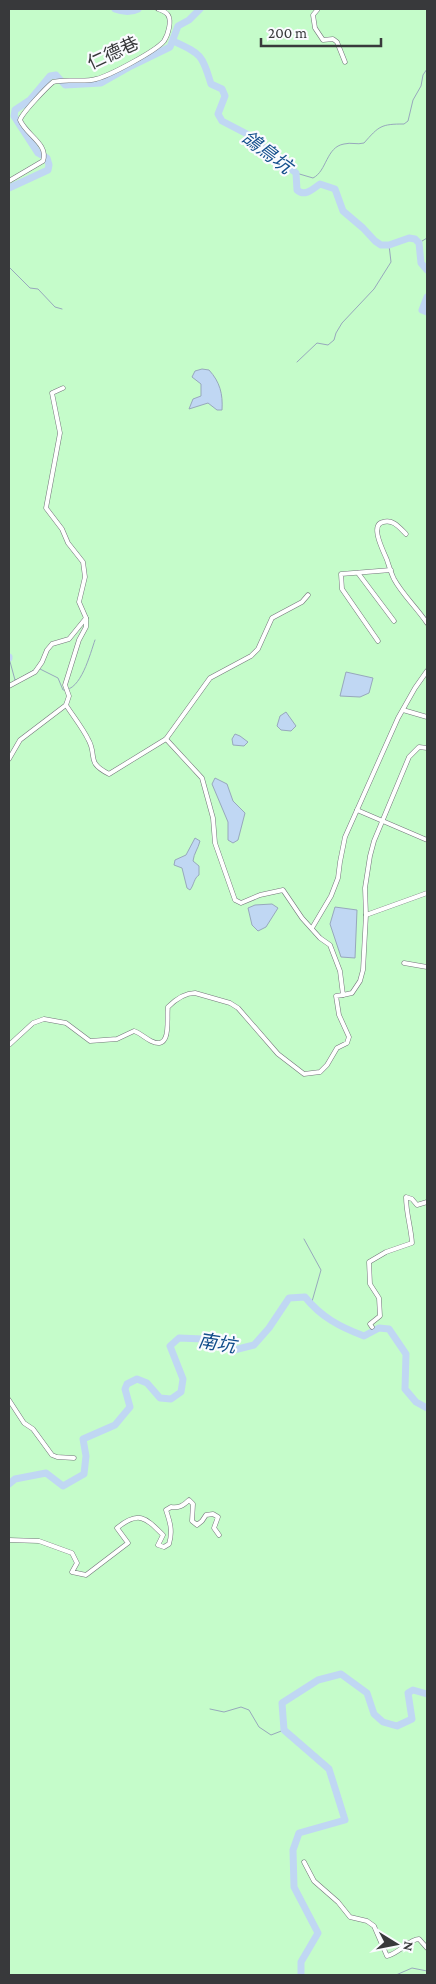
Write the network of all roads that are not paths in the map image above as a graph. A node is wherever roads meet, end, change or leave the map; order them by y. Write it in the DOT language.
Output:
graph roads {
  1 [pos="158,9"];
  2 [pos="318,9"];
  3 [pos="345,62"];
  4 [pos="9,181"];
  5 [pos="63,388"];
  6 [pos="406,534"];
  7 [pos="390,570"];
  8 [pos="358,573"];
  9 [pos="308,595"];
  10 [pos="86,618"];
  11 [pos="394,621"];
  12 [pos="427,623"];
  13 [pos="378,641"];
  14 [pos="427,672"];
  15 [pos="9,686"];
  16 [pos="66,705"];
  17 [pos="403,710"];
  18 [pos="427,717"];
  19 [pos="166,739"];
  20 [pos="427,748"];
  21 [pos="9,759"];
  22 [pos="356,810"];
  23 [pos="382,821"];
  24 [pos="427,840"];
  25 [pos="427,893"];
  26 [pos="366,915"];
  27 [pos="312,928"];
  28 [pos="404,963"];
  29 [pos="427,967"];
  30 [pos="343,995"];
  31 [pos="9,1045"];
  32 [pos="427,1202"];
  33 [pos="372,1327"];
  34 [pos="9,1400"];
  35 [pos="74,1458"];
  36 [pos="219,1535"];
  37 [pos="9,1540"];
  38 [pos="304,1862"];
  39 [pos="427,1948"];
  1 -- 4 [label="street, 仁德巷"];
  2 -- 3 [label="street"];
  5 -- 10 [label="street"];
  6 -- 7 [label="street"];
  7 -- 8 [label="street"];
  7 -- 12 [label="street"];
  8 -- 11 [label="street"];
  8 -- 13 [label="street"];
  9 -- 19 [label="street"];
  10 -- 15 [label="street"];
  10 -- 16 [label="street"];
  14 -- 17 [label="street"];
  16 -- 19 [label="street"];
  16 -- 21 [label="street"];
  17 -- 18 [label="street"];
  17 -- 22 [label="street"];
  19 -- 27 [label="street"];
  20 -- 23 [label="street"];
  22 -- 23 [label="street"];
  22 -- 27 [label="street"];
  23 -- 24 [label="street"];
  23 -- 26 [label="street"];
  25 -- 26 [label="street"];
  26 -- 30 [label="street"];
  27 -- 30 [label="street"];
  28 -- 29 [label="street"];
  30 -- 31 [label="street"];
  32 -- 33 [label="street"];
  34 -- 35 [label="street"];
  36 -- 37 [label="street"];
  38 -- 39 [label="street"];
}
